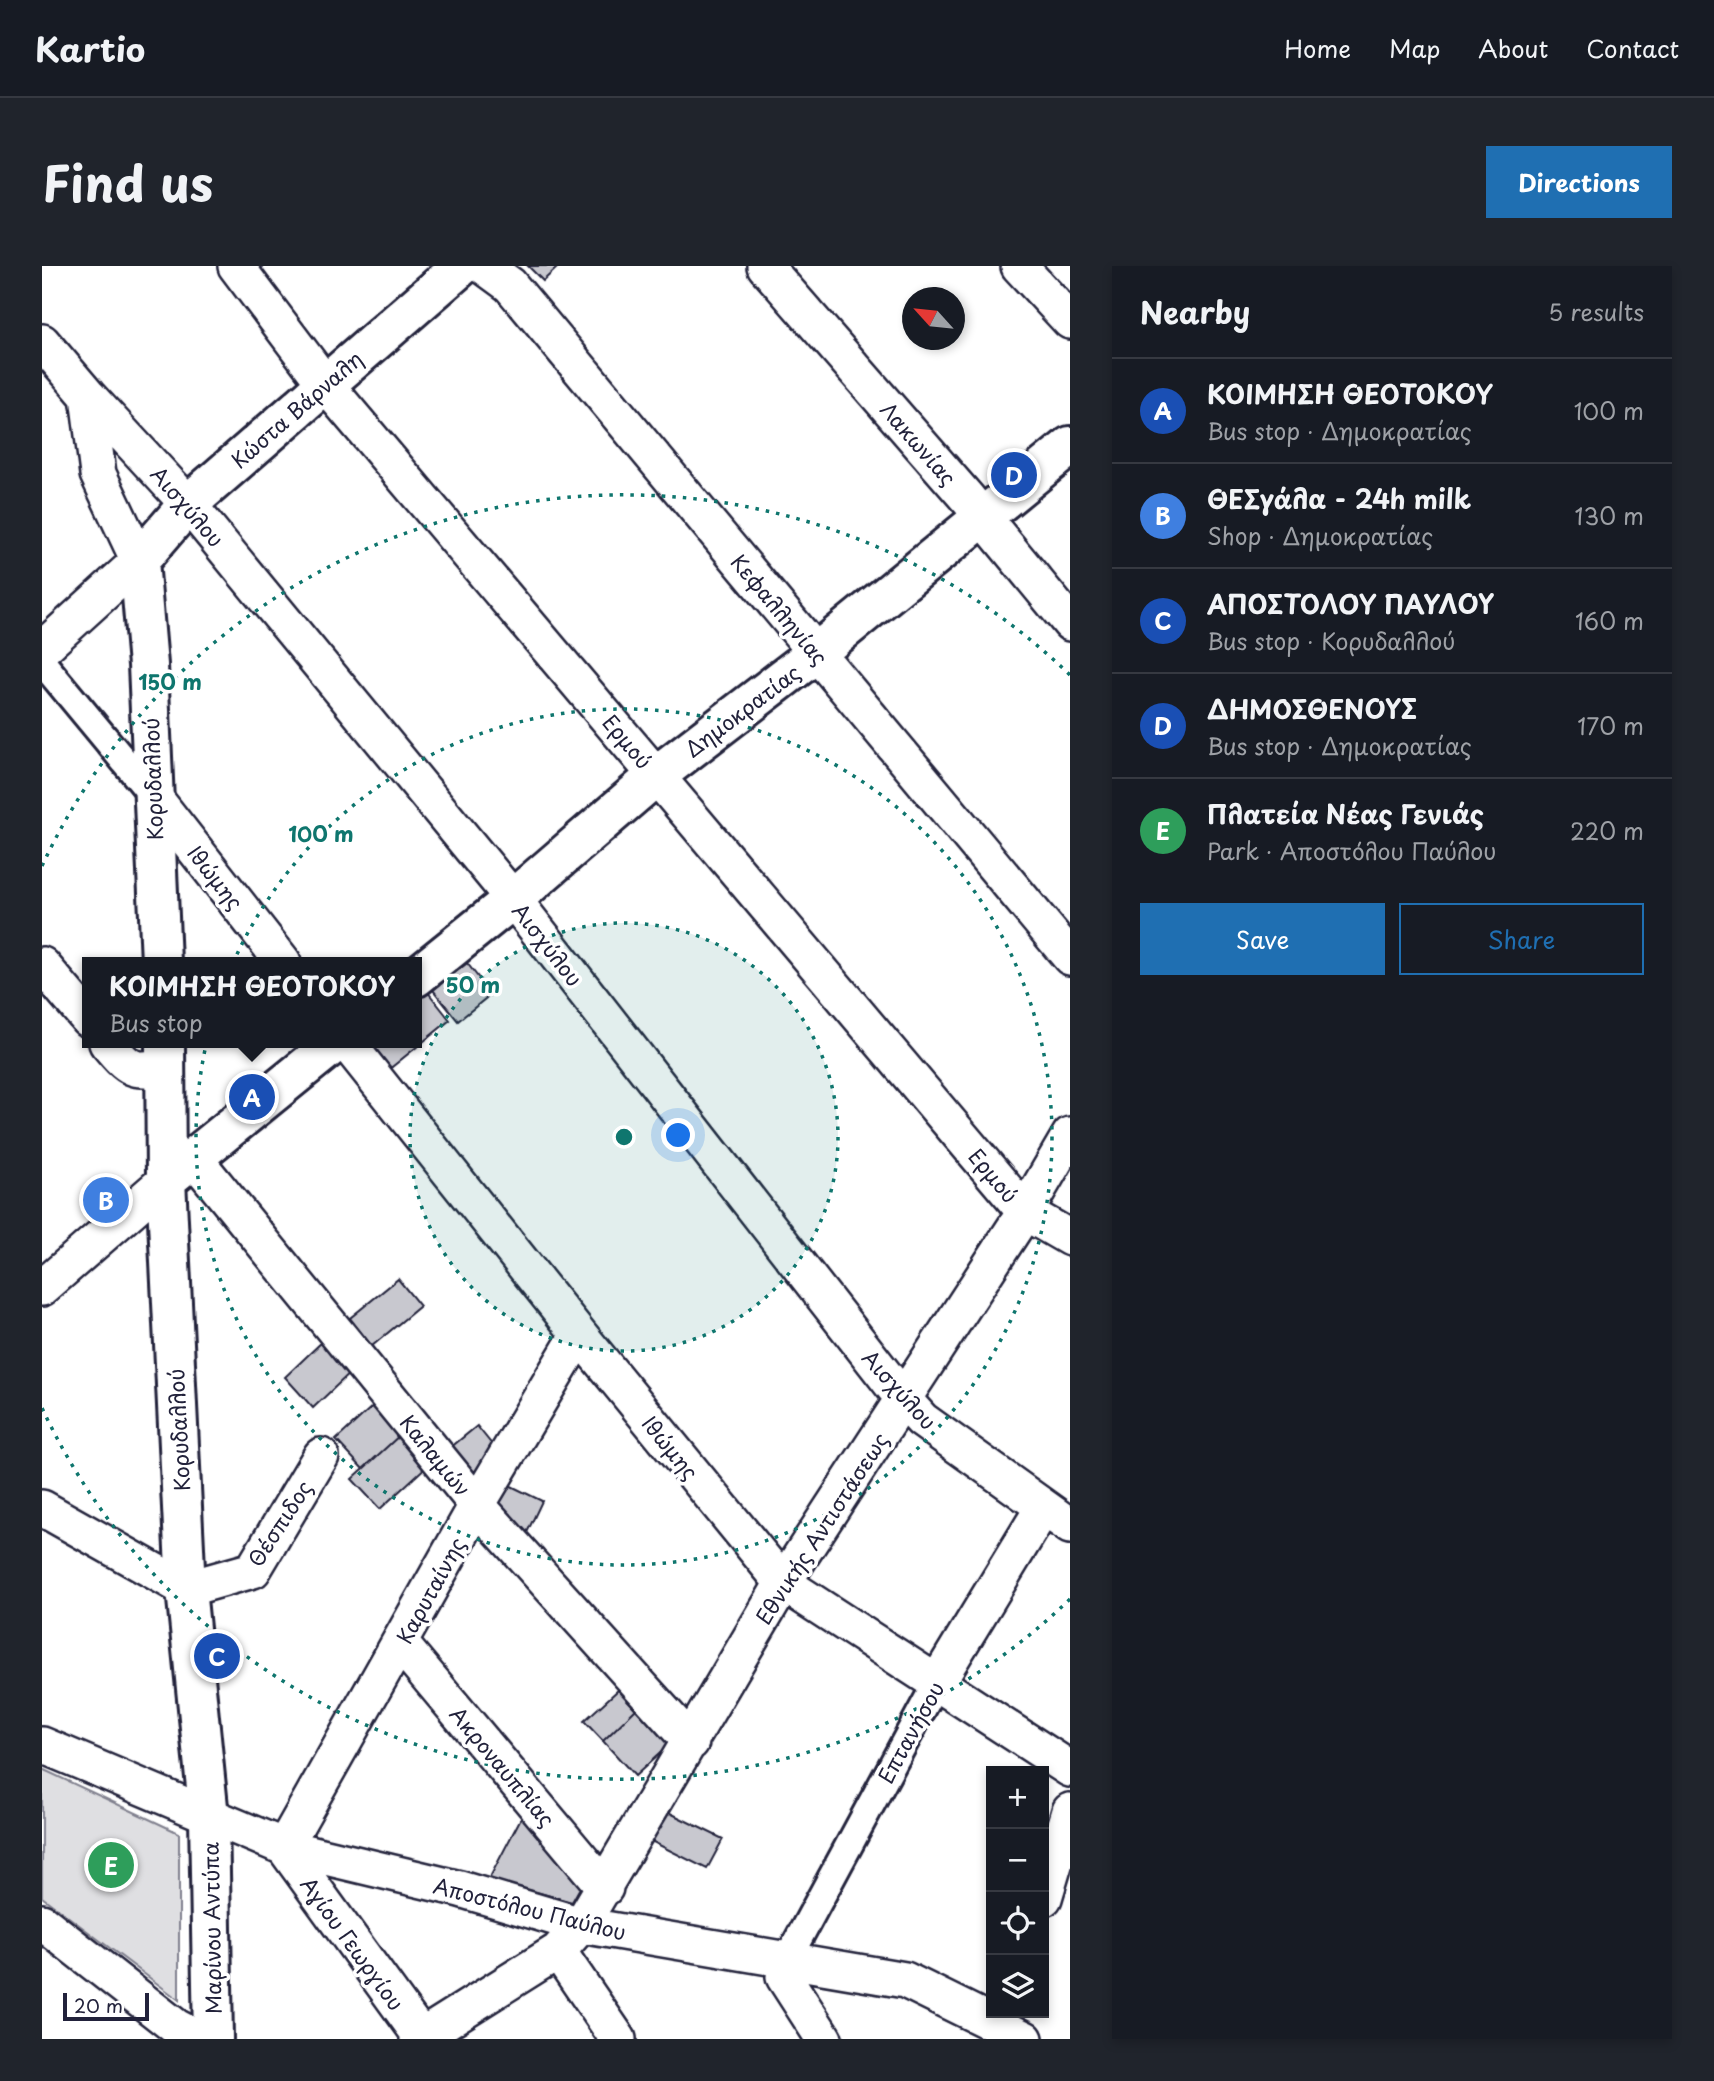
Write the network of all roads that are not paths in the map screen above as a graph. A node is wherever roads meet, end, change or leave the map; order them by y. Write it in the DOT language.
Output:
graph roads {
  1 [pos="236,266"];
  2 [pos="462,266"];
  3 [pos="484,266"];
  4 [pos="765,266"];
  5 [pos="1019,266"];
  6 [pos="1070,321"];
  7 [pos="42,342"];
  8 [pos="325,384"];
  9 [pos="88,396"];
  10 [pos="1070,446"];
  11 [pos="188,503"];
  12 [pos="983,517"];
  13 [pos="139,561"];
  14 [pos="1070,623"];
  15 [pos="42,649"];
  16 [pos="816,653"];
  17 [pos="42,663"];
  18 [pos="657,775"];
  19 [pos="153,796"];
  20 [pos="513,899"];
  21 [pos="161,957"];
  22 [pos="279,957"];
  23 [pos="1070,957"];
  24 [pos="42,965"];
  25 [pos="422,972"];
  26 [pos="82,1012"];
  27 [pos="112,1048"];
  28 [pos="329,1048"];
  29 [pos="351,1048"];
  30 [pos="166,1054"];
  31 [pos="1070,1135"];
  32 [pos="180,1169"];
  33 [pos="1025,1212"];
  34 [pos="1070,1237"];
  35 [pos="49,1269"];
  36 [pos="579,1334"];
  37 [pos="904,1400"];
  38 [pos="321,1456"];
  39 [pos="477,1505"];
  40 [pos="42,1508"];
  41 [pos="1056,1517"];
  42 [pos="783,1583"];
  43 [pos="186,1589"];
  44 [pos="400,1643"];
  45 [pos="936,1684"];
  46 [pos="691,1742"];
  47 [pos="42,1745"];
  48 [pos="1070,1769"];
  49 [pos="1070,1811"];
  50 [pos="209,1817"];
  51 [pos="284,1847"];
  52 [pos="605,1888"];
  53 [pos="1046,1892"];
  54 [pos="42,1922"];
  55 [pos="581,1925"];
  56 [pos="558,1951"];
  57 [pos="787,1960"];
  58 [pos="1013,2026"];
  59 [pos="421,2038"];
  60 [pos="199,2039"];
  61 [pos="213,2039"];
  62 [pos="618,2039"];
  63 [pos="824,2039"];
  1 -- 8 [label="street, Ερμού"];
  2 -- 8 [label="street, Κώστα Βάρναλη"];
  3 -- 16 [label="street, Κεφαλληνίας"];
  4 -- 12 [label="street, Λακωνίας"];
  5 -- 6 [label="street"];
  7 -- 9 [label="street, Αισχύλου"];
  8 -- 11 [label="street, Κώστα Βάρναλη"];
  8 -- 18 [label="street, Ερμού"];
  9 -- 11 [label="street, Αισχύλου"];
  9 -- 13 [label="street, Κορυδαλλού"];
  10 -- 12 [label="street, Δημοκρατίας"];
  11 -- 13 [label="street, Κώστα Βάρναλη"];
  11 -- 20 [label="street, Αισχύλου"];
  12 -- 14 [label="street, Λακωνίας"];
  12 -- 16 [label="street, Δημοκρατίας"];
  13 -- 15 [label="street"];
  13 -- 19 [label="street, Κορυδαλλού"];
  16 -- 18 [label="street, Δημοκρατίας"];
  16 -- 23 [label="street, Κεφαλληνίας"];
  17 -- 19 [label="street, Ιθώμης"];
  18 -- 20 [label="street, Δημοκρατίας"];
  18 -- 33 [label="street, Ερμού"];
  19 -- 21 [label="street, Κορυδαλλού"];
  19 -- 22 [label="street, Ιθώμης"];
  20 -- 25 [label="street, Δημοκρατίας"];
  20 -- 37 [label="street, Αισχύλου"];
  24 -- 26 [label="street"];
  27 -- 30 [label="street"];
  28 -- 32 [label="street"];
  29 -- 36 [label="street, Ιθώμης"];
  30 -- 32 [label="street, Κορυδαλλού"];
  31 -- 33 [label="street, Εθνικής Αντιστάσεως"];
  32 -- 35 [label="street"];
  32 -- 39 [label="street, Καλαμών"];
  32 -- 43 [label="street, Κορυδαλλού"];
  33 -- 34 [label="street"];
  33 -- 37 [label="street, Εθνικής Αντιστάσεως"];
  36 -- 39 [label="street, Καρυταίνης"];
  36 -- 42 [label="street, Ιθώμης"];
  37 -- 41 [label="street, Αισχύλου"];
  37 -- 42 [label="street, Εθνικής Αντιστάσεως"];
  38 -- 43 [label="street, Θέσπιδος"];
  39 -- 44 [label="street, Καρυταίνης"];
  39 -- 46 [label="street, Καλαμών"];
  40 -- 43 [label="street"];
  41 -- 45 [label="street, Επτανήσου"];
  42 -- 45 [label="street, Ιθώμης"];
  42 -- 46 [label="street, Εθνικής Αντιστάσεως"];
  43 -- 50 [label="street, Κορυδαλλού"];
  44 -- 51 [label="street, Καρυταίνης"];
  44 -- 52 [label="street, Ακροναυπλίας"];
  45 -- 48 [label="street, Ιθώμης"];
  45 -- 57 [label="street, Επτανήσου"];
  46 -- 52 [label="street, Εθνικής Αντιστάσεως"];
  47 -- 50 [label="street, Αποστόλου Παύλου"];
  49 -- 53 [label="street"];
  50 -- 51 [label="street, Αποστόλου Παύλου"];
  50 -- 61 [label="street, Μαρίνου Αντύπα"];
  51 -- 55 [label="street, Αποστόλου Παύλου"];
  51 -- 59 [label="street, Αγίου Γεωργίου"];
  52 -- 55 [label="street, Εθνικής Αντιστάσεως"];
  54 -- 60 [label="street"];
  55 -- 56 [label="street, Εθνικής Αντιστάσεως"];
  55 -- 57 [label="street, Αποστόλου Παύλου"];
  56 -- 59 [label="street, Εθνικής Αντιστάσεως"];
  56 -- 62 [label="street"];
  57 -- 58 [label="street, Αποστόλου Παύλου"];
  57 -- 63 [label="street"];
}
